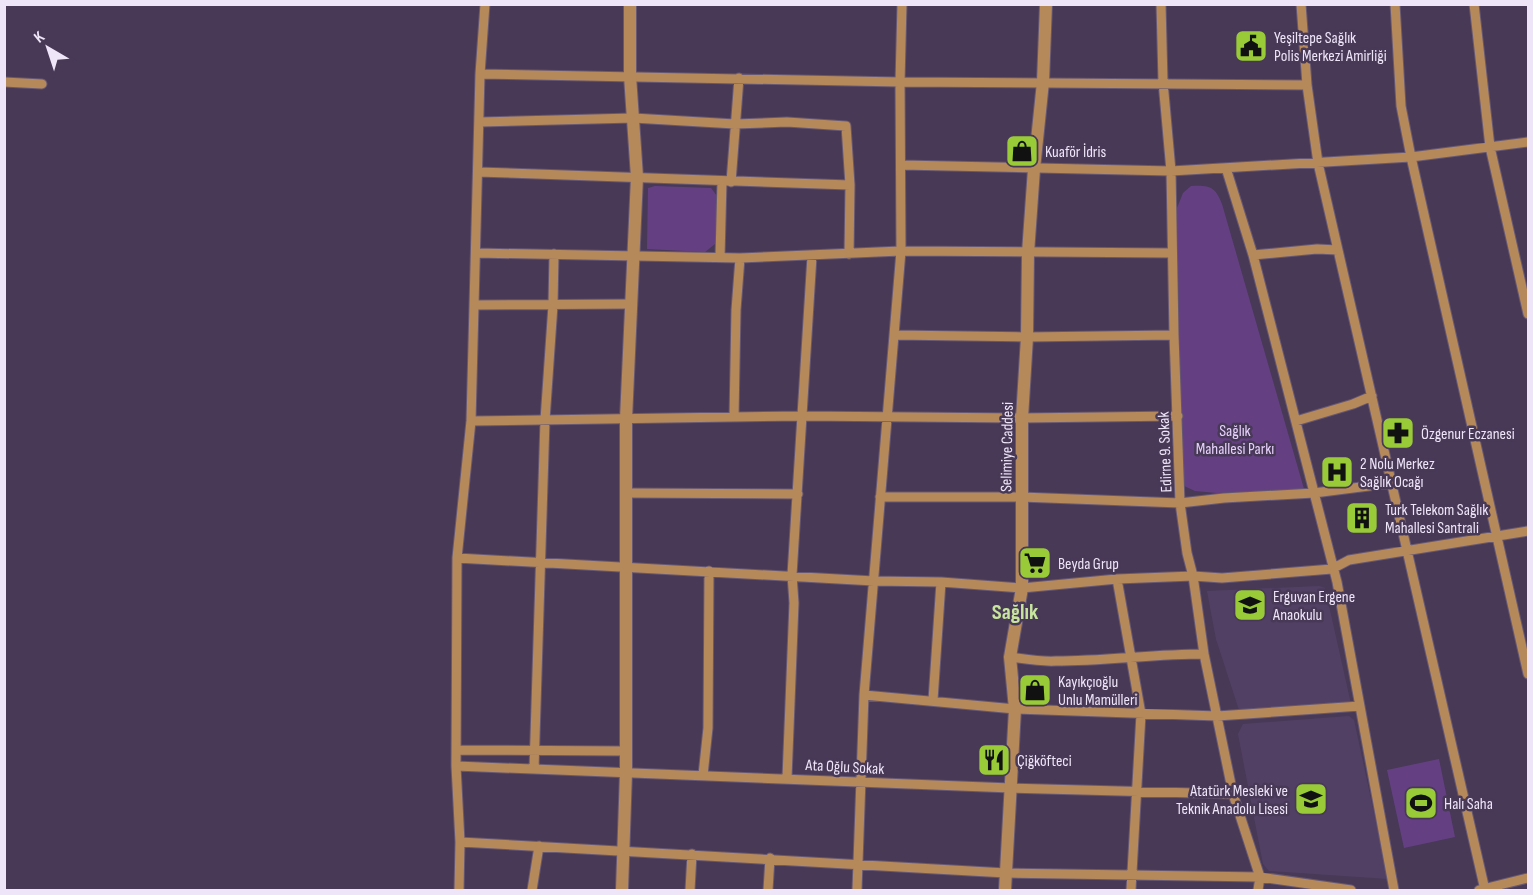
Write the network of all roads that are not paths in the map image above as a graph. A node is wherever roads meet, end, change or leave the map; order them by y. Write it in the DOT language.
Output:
graph roads {
  1 [pos="485,4"];
  2 [pos="630,4"];
  3 [pos="902,4"];
  4 [pos="1046,4"];
  5 [pos="1161,4"];
  6 [pos="1301,4"];
  7 [pos="1395,4"];
  8 [pos="1474,4"];
  9 [pos="480,74"];
  10 [pos="630,76"];
  11 [pos="739,78"];
  12 [pos="4,82"];
  13 [pos="900,82"];
  14 [pos="1043,82"];
  15 [pos="1163,82"];
  16 [pos="42,84"];
  17 [pos="1307,85"];
  18 [pos="633,118"];
  19 [pos="480,122"];
  20 [pos="735,124"];
  21 [pos="1528,142"];
  22 [pos="1490,147"];
  23 [pos="1411,157"];
  24 [pos="1318,163"];
  25 [pos="902,165"];
  26 [pos="1226,168"];
  27 [pos="1034,169"];
  28 [pos="1172,171"];
  29 [pos="478,172"];
  30 [pos="637,177"];
  31 [pos="726,182"];
  32 [pos="850,185"];
  33 [pos="1338,250"];
  34 [pos="901,251"];
  35 [pos="477,253"];
  36 [pos="1172,253"];
  37 [pos="554,254"];
  38 [pos="849,254"];
  39 [pos="1028,254"];
  40 [pos="1253,255"];
  41 [pos="635,256"];
  42 [pos="813,256"];
  43 [pos="720,257"];
  44 [pos="740,258"];
  45 [pos="632,304"];
  46 [pos="475,305"];
  47 [pos="553,305"];
  48 [pos="1528,314"];
  49 [pos="895,335"];
  50 [pos="1174,335"];
  51 [pos="1027,338"];
  52 [pos="1372,396"];
  53 [pos="803,416"];
  54 [pos="887,416"];
  55 [pos="1178,416"];
  56 [pos="734,417"];
  57 [pos="1022,418"];
  58 [pos="626,419"];
  59 [pos="545,420"];
  60 [pos="471,421"];
  61 [pos="1296,421"];
  62 [pos="1392,483"];
  63 [pos="625,493"];
  64 [pos="1314,493"];
  65 [pos="798,494"];
  66 [pos="880,497"];
  67 [pos="1021,497"];
  68 [pos="1180,503"];
  69 [pos="1528,531"];
  70 [pos="1497,536"];
  71 [pos="1407,552"];
  72 [pos="457,558"];
  73 [pos="540,562"];
  74 [pos="625,566"];
  75 [pos="1332,569"];
  76 [pos="709,571"];
  77 [pos="792,575"];
  78 [pos="1193,576"];
  79 [pos="1117,579"];
  80 [pos="874,581"];
  81 [pos="941,582"];
  82 [pos="1022,588"];
  83 [pos="1204,654"];
  84 [pos="1010,657"];
  85 [pos="1131,658"];
  86 [pos="1528,674"];
  87 [pos="864,695"];
  88 [pos="933,700"];
  89 [pos="1360,706"];
  90 [pos="1015,709"];
  91 [pos="1141,714"];
  92 [pos="1217,716"];
  93 [pos="456,750"];
  94 [pos="535,751"];
  95 [pos="625,751"];
  96 [pos="456,766"];
  97 [pos="534,769"];
  98 [pos="626,772"];
  99 [pos="703,775"];
  100 [pos="787,778"];
  101 [pos="861,781"];
  102 [pos="1011,788"];
  103 [pos="1138,790"];
  104 [pos="1233,794"];
  105 [pos="460,842"];
  106 [pos="539,846"];
  107 [pos="624,852"];
  108 [pos="692,854"];
  109 [pos="770,858"];
  110 [pos="858,863"];
  111 [pos="1006,873"];
  112 [pos="1131,876"];
  113 [pos="1260,877"];
  114 [pos="1528,878"];
  115 [pos="1483,890"];
  116 [pos="459,891"];
  117 [pos="532,891"];
  118 [pos="622,891"];
  119 [pos="690,891"];
  120 [pos="768,891"];
  121 [pos="857,891"];
  122 [pos="1005,891"];
  123 [pos="1131,891"];
  124 [pos="1258,891"];
  125 [pos="1351,891"];
  126 [pos="1394,891"];
  1 -- 9 [label="street"];
  2 -- 10 [label="street"];
  3 -- 13 [label="street"];
  4 -- 14 [label="street, Selimiye Caddesi"];
  5 -- 15 [label="street, Edirne 9. Sokak"];
  6 -- 17 [label="street"];
  7 -- 23 [label="street"];
  8 -- 22 [label="street"];
  9 -- 10 [label="street"];
  9 -- 19 [label="street"];
  10 -- 11 [label="street"];
  10 -- 18 [label="street"];
  11 -- 13 [label="street"];
  11 -- 20 [label="street"];
  12 -- 16 [label="street"];
  13 -- 14 [label="street"];
  13 -- 25 [label="street"];
  14 -- 15 [label="street"];
  14 -- 27 [label="street, Selimiye Caddesi"];
  15 -- 17 [label="street"];
  15 -- 28 [label="street, Edirne 9. Sokak"];
  17 -- 24 [label="street"];
  18 -- 19 [label="street"];
  18 -- 20 [label="street"];
  18 -- 30 [label="street"];
  19 -- 29 [label="street"];
  20 -- 31 [label="street"];
  20 -- 32 [label="street"];
  21 -- 22 [label="street"];
  22 -- 23 [label="street"];
  22 -- 48 [label="street"];
  23 -- 24 [label="street"];
  23 -- 70 [label="street"];
  24 -- 26 [label="street"];
  24 -- 33 [label="street"];
  25 -- 27 [label="street"];
  25 -- 34 [label="street"];
  26 -- 28 [label="street"];
  26 -- 40 [label="street"];
  27 -- 28 [label="street"];
  27 -- 39 [label="street, Selimiye Caddesi"];
  28 -- 36 [label="street, Edirne 9. Sokak"];
  29 -- 30 [label="street"];
  29 -- 35 [label="street"];
  30 -- 31 [label="street"];
  30 -- 41 [label="street"];
  31 -- 32 [label="street"];
  31 -- 43 [label="street"];
  32 -- 38 [label="street"];
  33 -- 40 [label="street"];
  33 -- 52 [label="street"];
  34 -- 38 [label="street"];
  34 -- 39 [label="street"];
  34 -- 49 [label="street"];
  35 -- 37 [label="street"];
  35 -- 46 [label="street"];
  36 -- 39 [label="street"];
  36 -- 50 [label="street, Edirne 9. Sokak"];
  37 -- 41 [label="street"];
  37 -- 47 [label="street"];
  38 -- 42 [label="street"];
  39 -- 51 [label="street, Selimiye Caddesi"];
  40 -- 61 [label="street"];
  41 -- 43 [label="street"];
  41 -- 45 [label="street"];
  42 -- 44 [label="street"];
  42 -- 53 [label="street"];
  43 -- 44 [label="street"];
  44 -- 56 [label="street"];
  45 -- 47 [label="street"];
  45 -- 58 [label="street"];
  46 -- 47 [label="street"];
  46 -- 60 [label="street"];
  47 -- 59 [label="street"];
  49 -- 51 [label="street"];
  49 -- 54 [label="street"];
  50 -- 51 [label="street"];
  50 -- 55 [label="street, Edirne 9. Sokak"];
  51 -- 57 [label="street, Selimiye Caddesi"];
  52 -- 61 [label="street"];
  52 -- 62 [label="street"];
  53 -- 54 [label="street"];
  53 -- 56 [label="street"];
  53 -- 65 [label="street"];
  54 -- 57 [label="street"];
  54 -- 66 [label="street"];
  55 -- 57 [label="street"];
  55 -- 68 [label="street, Edirne 9. Sokak"];
  56 -- 58 [label="street"];
  57 -- 67 [label="street, Selimiye Caddesi"];
  58 -- 59 [label="street"];
  58 -- 63 [label="street"];
  59 -- 60 [label="street"];
  59 -- 73 [label="street"];
  60 -- 72 [label="street"];
  61 -- 64 [label="street"];
  62 -- 64 [label="street"];
  62 -- 71 [label="street"];
  63 -- 65 [label="street"];
  63 -- 74 [label="street"];
  64 -- 68 [label="street"];
  64 -- 75 [label="street"];
  65 -- 77 [label="street"];
  66 -- 67 [label="street"];
  66 -- 80 [label="street"];
  67 -- 68 [label="street"];
  67 -- 82 [label="street, Selimiye Caddesi"];
  68 -- 78 [label="street, Edirne 9. Sokak"];
  69 -- 70 [label="street"];
  70 -- 71 [label="street"];
  70 -- 86 [label="street"];
  71 -- 75 [label="street"];
  71 -- 115 [label="street"];
  72 -- 73 [label="street"];
  72 -- 93 [label="street"];
  73 -- 74 [label="street"];
  73 -- 94 [label="street"];
  74 -- 76 [label="street"];
  74 -- 95 [label="street"];
  75 -- 78 [label="street"];
  75 -- 89 [label="street"];
  76 -- 77 [label="street"];
  76 -- 99 [label="street"];
  77 -- 80 [label="street"];
  77 -- 100 [label="street"];
  78 -- 79 [label="street"];
  78 -- 83 [label="street, Edirne 9. Sokak"];
  79 -- 82 [label="street"];
  79 -- 85 [label="street"];
  80 -- 81 [label="street"];
  80 -- 87 [label="street"];
  81 -- 82 [label="street"];
  81 -- 88 [label="street"];
  82 -- 84 [label="street, Selimiye Caddesi"];
  83 -- 85 [label="street"];
  83 -- 92 [label="street, Edirne 9. Sokak"];
  84 -- 85 [label="street"];
  84 -- 90 [label="street, Selimiye Caddesi"];
  85 -- 91 [label="street"];
  87 -- 88 [label="street"];
  87 -- 101 [label="street"];
  88 -- 90 [label="street"];
  89 -- 92 [label="street"];
  89 -- 126 [label="street"];
  90 -- 91 [label="street"];
  90 -- 102 [label="street, Selimiye Caddesi"];
  91 -- 92 [label="street"];
  91 -- 103 [label="street"];
  92 -- 104 [label="street, Edirne 9. Sokak"];
  93 -- 94 [label="street"];
  93 -- 96 [label="street"];
  94 -- 95 [label="street"];
  94 -- 97 [label="street"];
  95 -- 98 [label="street"];
  96 -- 97 [label="street, Ata Oğlu Sokak"];
  96 -- 105 [label="street"];
  97 -- 98 [label="street, Ata Oğlu Sokak"];
  98 -- 99 [label="street, Ata Oğlu Sokak"];
  98 -- 107 [label="street"];
  99 -- 100 [label="street, Ata Oğlu Sokak"];
  100 -- 101 [label="street, Ata Oğlu Sokak"];
  101 -- 102 [label="street, Ata Oğlu Sokak"];
  101 -- 110 [label="street"];
  102 -- 103 [label="street, Ata Oğlu Sokak"];
  102 -- 111 [label="street, Selimiye Caddesi"];
  103 -- 104 [label="street, Ata Oğlu Sokak"];
  103 -- 112 [label="street"];
  104 -- 113 [label="street, Edirne 9. Sokak"];
  105 -- 106 [label="street"];
  105 -- 116 [label="street"];
  106 -- 107 [label="street"];
  106 -- 117 [label="street"];
  107 -- 108 [label="street"];
  107 -- 118 [label="street"];
  108 -- 109 [label="street"];
  108 -- 119 [label="street"];
  109 -- 110 [label="street"];
  109 -- 120 [label="street"];
  110 -- 111 [label="street"];
  110 -- 121 [label="street"];
  111 -- 112 [label="street"];
  111 -- 122 [label="street, Selimiye Caddesi"];
  112 -- 113 [label="street"];
  112 -- 123 [label="street"];
  113 -- 124 [label="street, Edirne 9. Sokak"];
  113 -- 125 [label="street"];
  114 -- 115 [label="street"];
}
